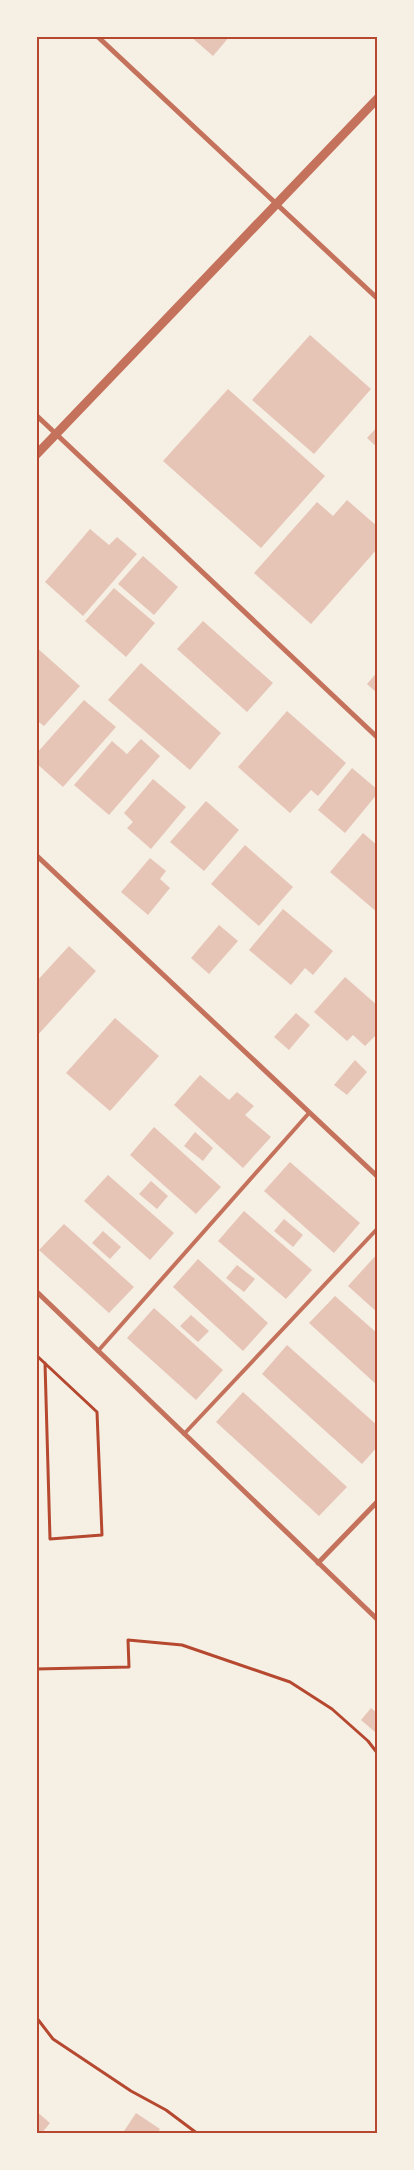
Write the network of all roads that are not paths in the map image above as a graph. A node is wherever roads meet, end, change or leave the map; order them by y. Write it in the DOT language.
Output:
graph roads {
  1 [pos="97,36"];
  2 [pos="378,98"];
  3 [pos="275,205"];
  4 [pos="378,299"];
  5 [pos="36,415"];
  6 [pos="56,434"];
  7 [pos="36,455"];
  8 [pos="378,738"];
  9 [pos="36,855"];
  10 [pos="309,1113"];
  11 [pos="378,1177"];
  12 [pos="378,1228"];
  13 [pos="36,1291"];
  14 [pos="98,1351"];
  15 [pos="184,1434"];
  16 [pos="378,1500"];
  17 [pos="318,1563"];
  18 [pos="378,1620"];
  1 -- 3 [label="street"];
  2 -- 3 [label="street"];
  3 -- 4 [label="street"];
  3 -- 6 [label="street"];
  5 -- 6 [label="street"];
  6 -- 7 [label="street"];
  6 -- 8 [label="street"];
  9 -- 10 [label="street"];
  10 -- 11 [label="street"];
  10 -- 14 [label="lane"];
  12 -- 15 [label="lane"];
  13 -- 14 [label="street"];
  14 -- 15 [label="street"];
  15 -- 17 [label="street"];
  16 -- 17 [label="street"];
  17 -- 18 [label="street"];
}
